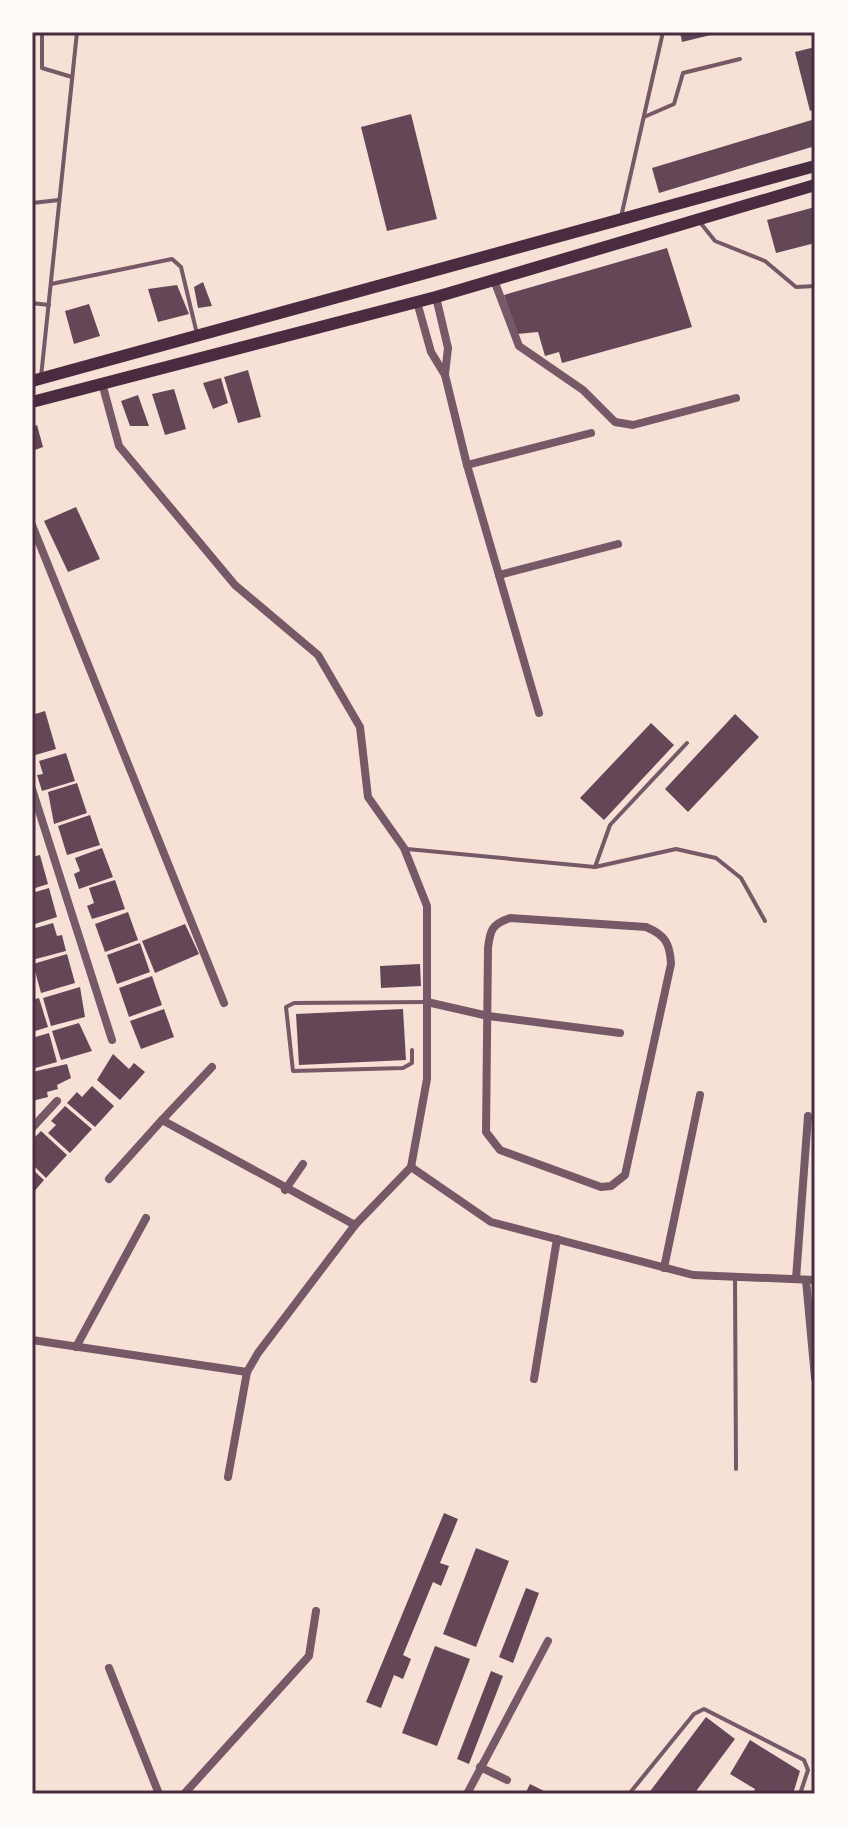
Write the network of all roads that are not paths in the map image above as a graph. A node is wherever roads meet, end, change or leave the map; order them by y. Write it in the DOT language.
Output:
graph roads {
  1 [pos="42,32"];
  2 [pos="77,32"];
  3 [pos="663,32"];
  4 [pos="740,59"];
  5 [pos="72,77"];
  6 [pos="644,117"];
  7 [pos="815,166"];
  8 [pos="815,185"];
  9 [pos="59,200"];
  10 [pos="32,203"];
  11 [pos="698,219"];
  12 [pos="620,220"];
  13 [pos="494,280"];
  14 [pos="51,284"];
  15 [pos="815,286"];
  16 [pos="436,297"];
  17 [pos="417,302"];
  18 [pos="32,303"];
  19 [pos="49,305"];
  20 [pos="197,336"];
  21 [pos="445,375"];
  22 [pos="37,380"];
  23 [pos="102,383"];
  24 [pos="736,398"];
  25 [pos="32,402"];
  26 [pos="591,433"];
  27 [pos="467,465"];
  28 [pos="32,525"];
  29 [pos="618,544"];
  30 [pos="499,575"];
  31 [pos="539,713"];
  32 [pos="687,743"];
  33 [pos="32,789"];
  34 [pos="404,848"];
  35 [pos="595,867"];
  36 [pos="765,921"];
  37 [pos="427,1002"];
  38 [pos="224,1003"];
  39 [pos="488,1016"];
  40 [pos="620,1033"];
  41 [pos="112,1040"];
  42 [pos="412,1050"];
  43 [pos="212,1067"];
  44 [pos="700,1095"];
  45 [pos="57,1101"];
  46 [pos="808,1116"];
  47 [pos="162,1120"];
  48 [pos="33,1125"];
  49 [pos="303,1164"];
  50 [pos="411,1167"];
  51 [pos="109,1179"];
  52 [pos="285,1190"];
  53 [pos="146,1218"];
  54 [pos="355,1225"];
  55 [pos="557,1239"];
  56 [pos="664,1268"];
  57 [pos="735,1278"];
  58 [pos="796,1279"];
  59 [pos="811,1280"];
  60 [pos="32,1340"];
  61 [pos="76,1347"];
  62 [pos="247,1372"];
  63 [pos="815,1378"];
  64 [pos="534,1379"];
  65 [pos="736,1469"];
  66 [pos="228,1477"];
  67 [pos="316,1611"];
  68 [pos="548,1641"];
  69 [pos="109,1668"];
  70 [pos="480,1767"];
  71 [pos="507,1780"];
  72 [pos="159,1794"];
  73 [pos="184,1794"];
  74 [pos="467,1794"];
  75 [pos="629,1794"];
  76 [pos="800,1794"];
  1 -- 5 [label="lane"];
  2 -- 5 [label="lane"];
  3 -- 6 [label="lane"];
  4 -- 6 [label="lane"];
  5 -- 9 [label="lane"];
  6 -- 12 [label="lane"];
  7 -- 12 [label="main road"];
  8 -- 11 [label="main road"];
  9 -- 10 [label="lane"];
  9 -- 14 [label="lane"];
  11 -- 13 [label="main road"];
  11 -- 15 [label="lane"];
  12 -- 20 [label="main road"];
  13 -- 16 [label="main road"];
  13 -- 24 [label="street"];
  14 -- 19 [label="lane"];
  14 -- 20 [label="lane"];
  16 -- 17 [label="main road"];
  16 -- 21 [label="street"];
  17 -- 21 [label="street"];
  17 -- 23 [label="main road"];
  18 -- 19 [label="lane"];
  19 -- 22 [label="lane"];
  20 -- 22 [label="main road"];
  21 -- 27 [label="street"];
  23 -- 25 [label="main road"];
  23 -- 34 [label="street"];
  26 -- 27 [label="street"];
  27 -- 30 [label="street"];
  28 -- 38 [label="street"];
  29 -- 30 [label="street"];
  30 -- 31 [label="street"];
  32 -- 35 [label="lane"];
  33 -- 41 [label="street"];
  34 -- 35 [label="lane"];
  34 -- 37 [label="street"];
  35 -- 36 [label="lane"];
  37 -- 39 [label="street"];
  37 -- 42 [label="lane"];
  37 -- 50 [label="street"];
  39 -- 39 [label="street"];
  39 -- 40 [label="street"];
  43 -- 47 [label="street"];
  44 -- 56 [label="street"];
  45 -- 48 [label="street"];
  46 -- 58 [label="street"];
  47 -- 51 [label="street"];
  47 -- 52 [label="street"];
  49 -- 52 [label="street"];
  50 -- 54 [label="street"];
  50 -- 55 [label="street"];
  52 -- 54 [label="street"];
  53 -- 61 [label="street"];
  54 -- 62 [label="street"];
  55 -- 56 [label="street"];
  55 -- 64 [label="street"];
  56 -- 57 [label="street"];
  57 -- 58 [label="street"];
  57 -- 65 [label="lane"];
  58 -- 59 [label="street"];
  59 -- 63 [label="street"];
  60 -- 61 [label="street"];
  61 -- 62 [label="street"];
  62 -- 66 [label="street"];
  67 -- 73 [label="street"];
  68 -- 70 [label="street"];
  69 -- 72 [label="street"];
  70 -- 71 [label="street"];
  70 -- 74 [label="street"];
  75 -- 76 [label="lane"];
}
